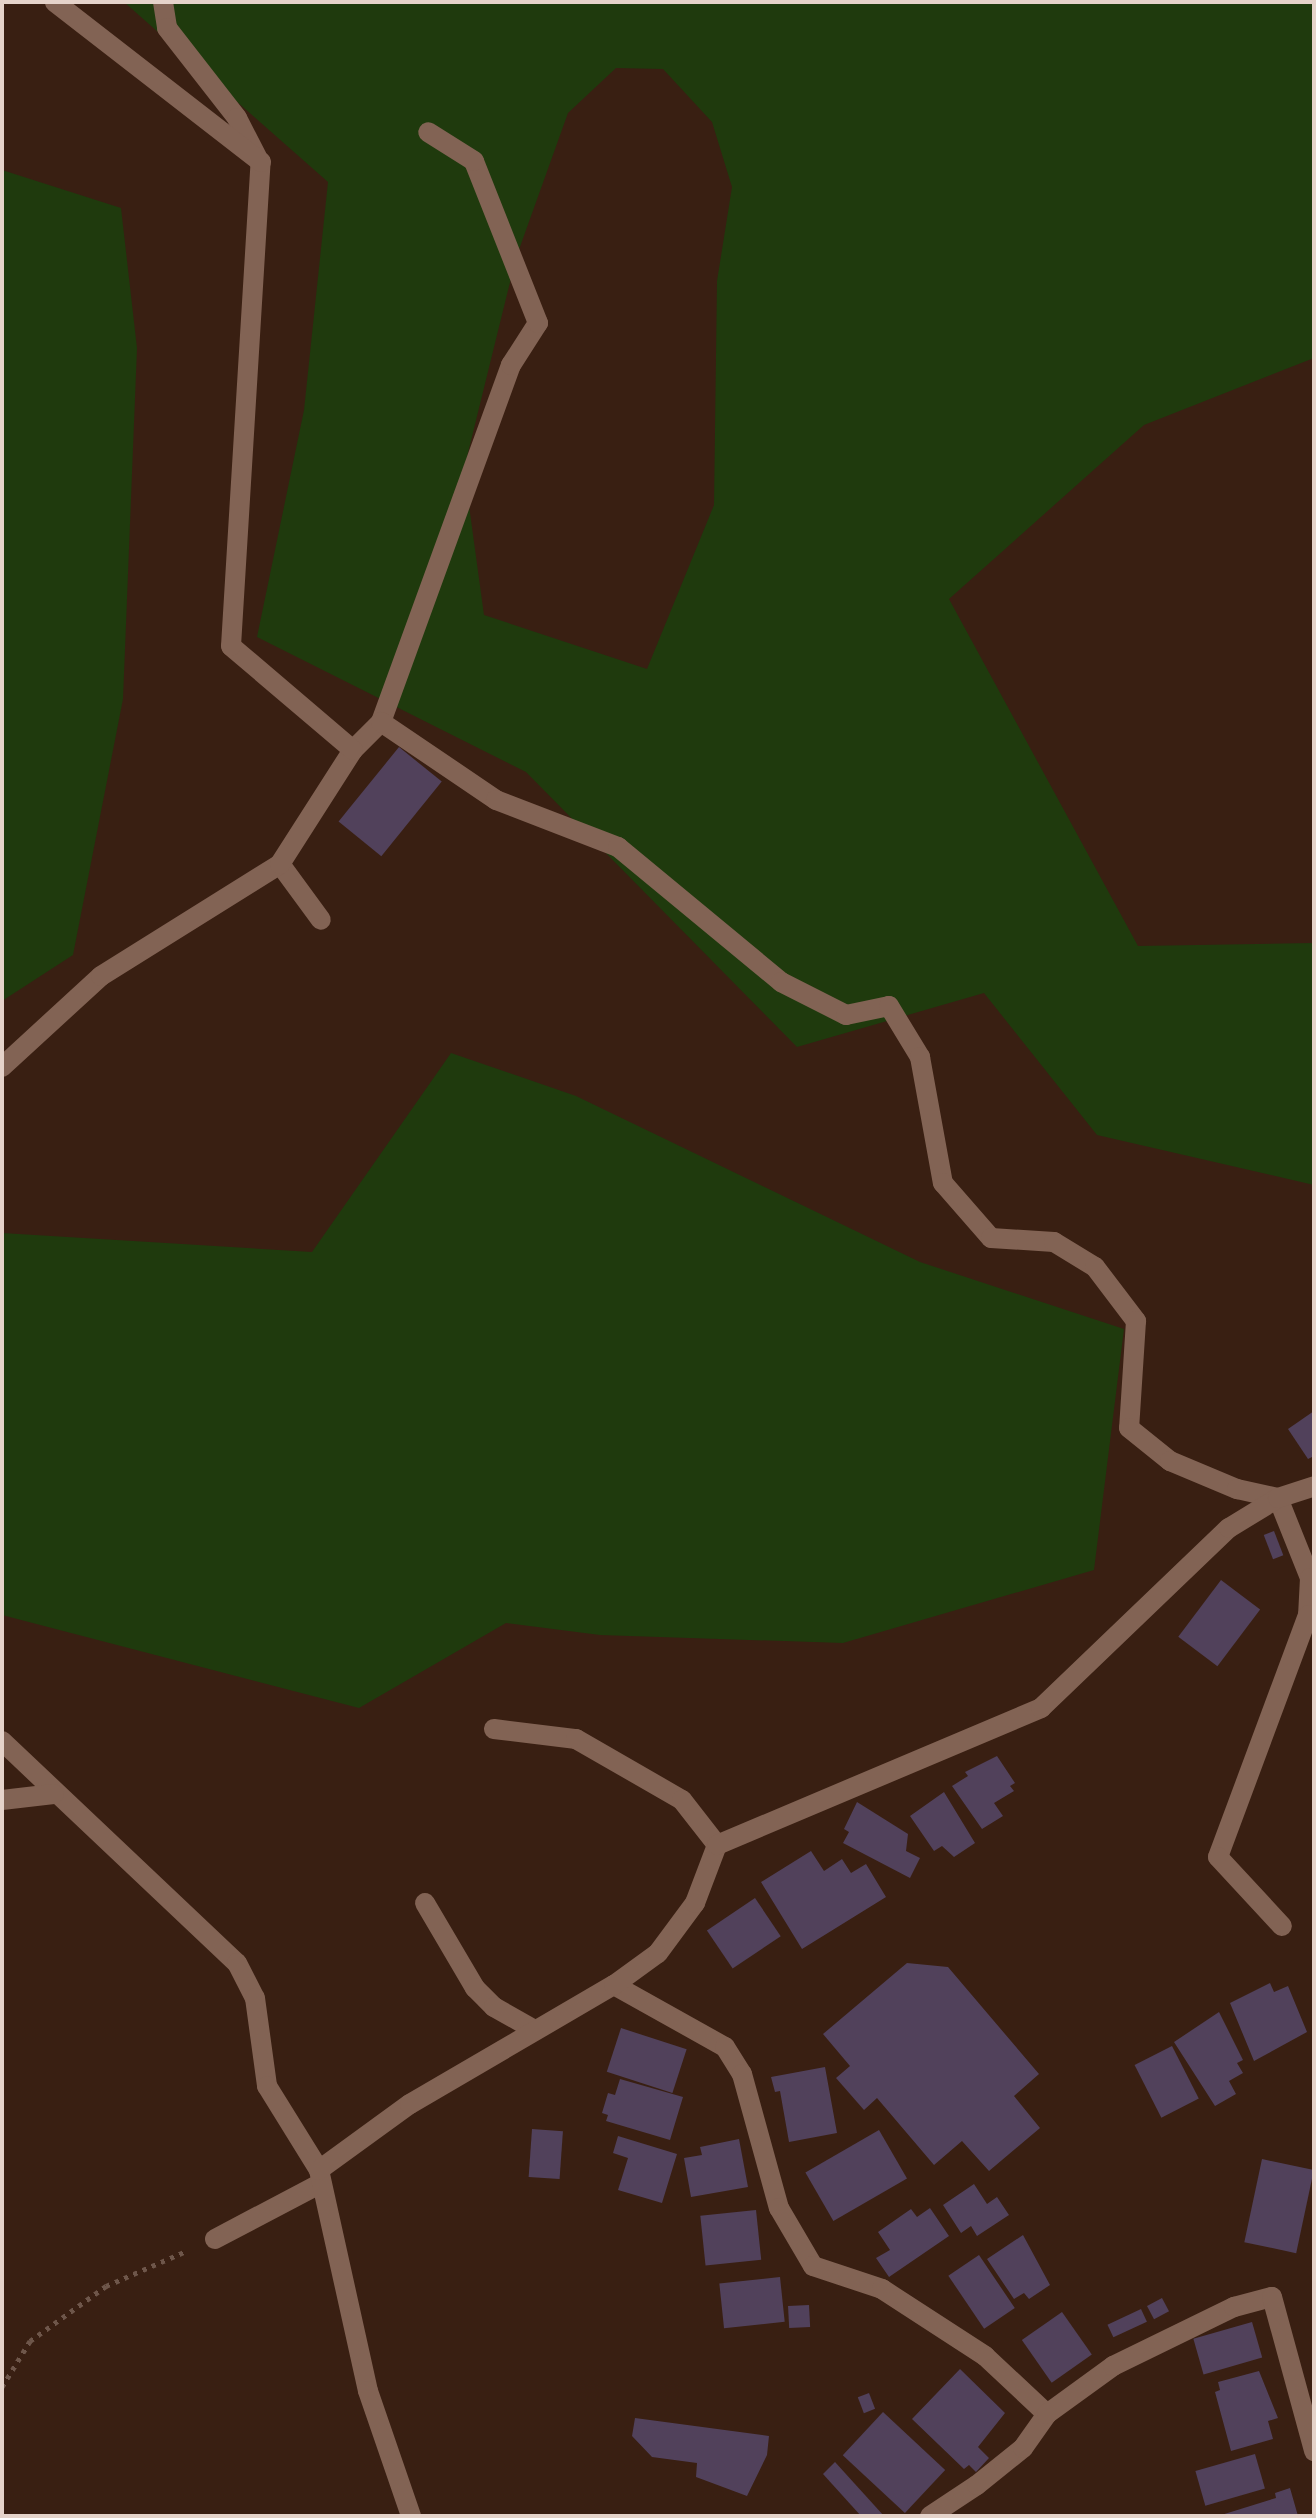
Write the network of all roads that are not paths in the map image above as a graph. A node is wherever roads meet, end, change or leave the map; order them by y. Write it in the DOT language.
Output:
graph roads {
  1 [pos="55,2"];
  2 [pos="163,2"];
  3 [pos="428,132"];
  4 [pos="261,162"];
  5 [pos="381,722"];
  6 [pos="353,750"];
  7 [pos="280,864"];
  8 [pos="321,920"];
  9 [pos="2,1067"];
  10 [pos="1314,1486"];
  11 [pos="1278,1498"];
  12 [pos="494,1729"];
  13 [pos="2,1741"];
  14 [pos="54,1794"];
  15 [pos="2,1800"];
  16 [pos="717,1845"];
  17 [pos="425,1903"];
  18 [pos="1282,1926"];
  19 [pos="614,1985"];
  20 [pos="533,2029"];
  21 [pos="320,2176"];
  22 [pos="215,2239"];
  23 [pos="1047,2414"];
  24 [pos="1314,2451"];
  25 [pos="411,2516"];
  26 [pos="930,2516"];
  1 -- 4 [label="street"];
  2 -- 4 [label="street"];
  3 -- 5 [label="street"];
  4 -- 6 [label="street"];
  5 -- 6 [label="street"];
  5 -- 11 [label="street"];
  6 -- 7 [label="street"];
  7 -- 8 [label="street"];
  7 -- 9 [label="street"];
  10 -- 11 [label="street"];
  11 -- 16 [label="street"];
  11 -- 18 [label="street"];
  12 -- 16 [label="street"];
  13 -- 14 [label="street"];
  14 -- 15 [label="street"];
  14 -- 21 [label="street"];
  16 -- 19 [label="street"];
  17 -- 20 [label="street"];
  19 -- 20 [label="street"];
  19 -- 23 [label="street"];
  20 -- 21 [label="street"];
  21 -- 22 [label="street"];
  21 -- 25 [label="street"];
  23 -- 24 [label="street"];
  23 -- 26 [label="street"];
}
